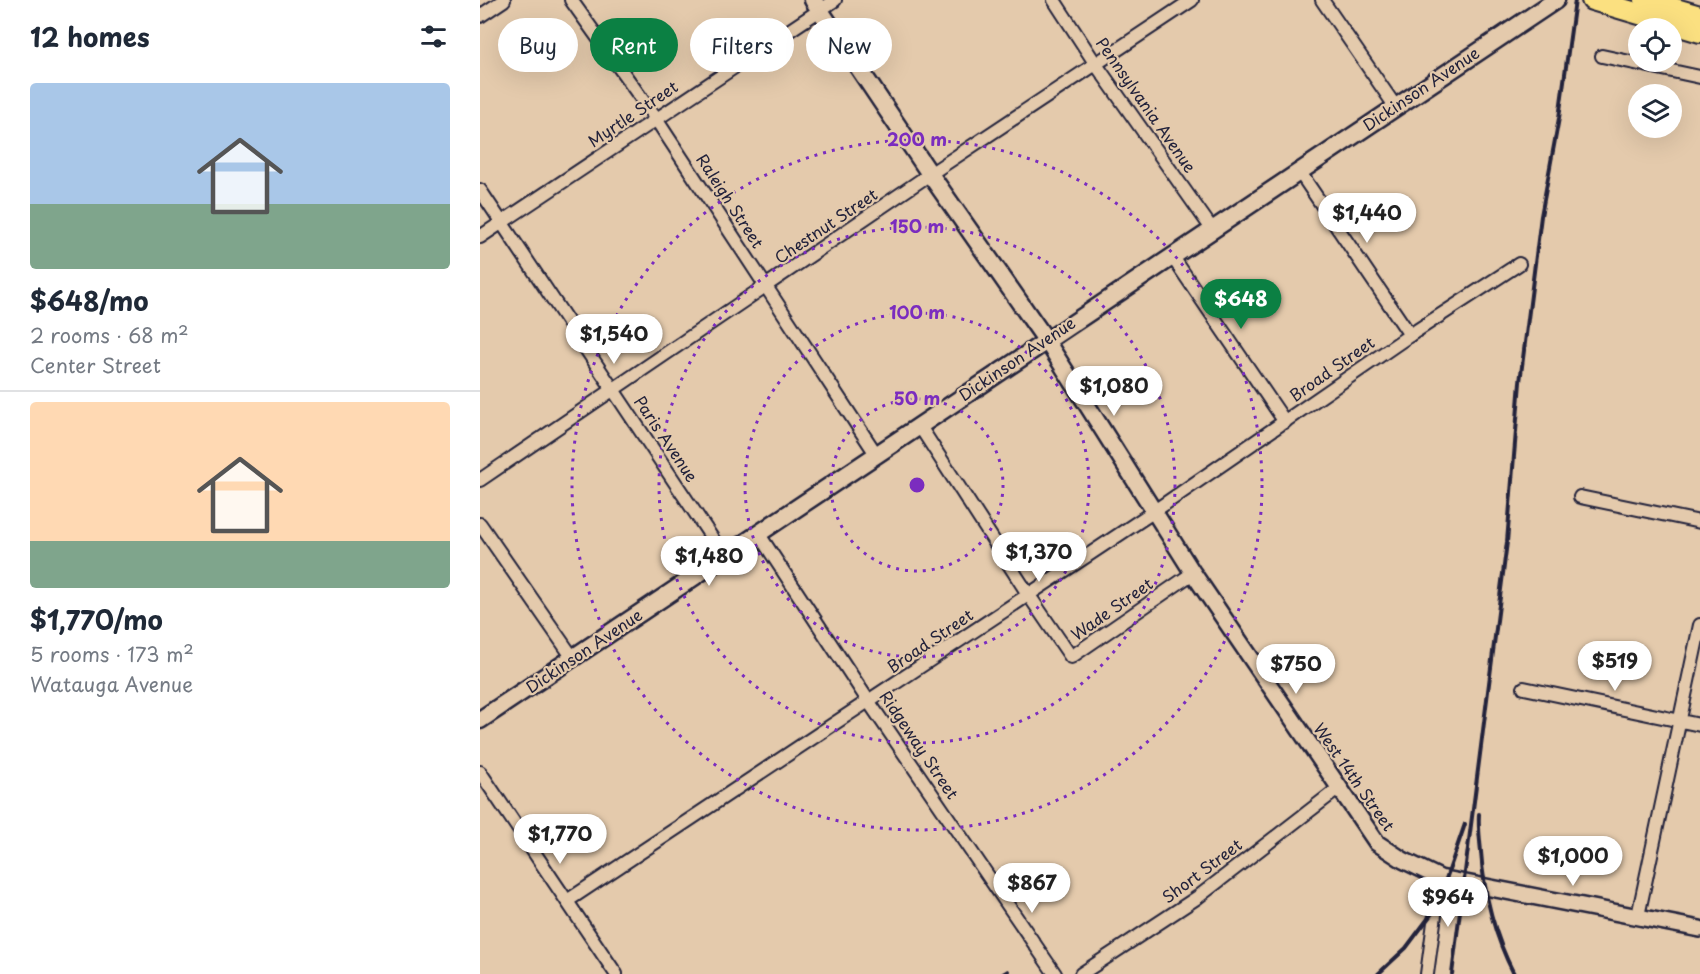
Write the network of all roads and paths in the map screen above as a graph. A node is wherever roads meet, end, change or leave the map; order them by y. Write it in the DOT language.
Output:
graph roads {
  1 [pos="504,0"];
  2 [pos="572,0"];
  3 [pos="835,0"];
  4 [pos="1054,0"];
  5 [pos="1192,0"];
  6 [pos="1322,0"];
  7 [pos="1556,0"];
  8 [pos="1592,0"];
  9 [pos="816,5"];
  10 [pos="1638,6"];
  11 [pos="480,16"];
  12 [pos="1700,16"];
  13 [pos="1700,32"];
  14 [pos="1602,56"];
  15 [pos="1095,63"];
  16 [pos="1700,77"];
  17 [pos="1395,106"];
  18 [pos="656,119"];
  19 [pos="1299,171"];
  20 [pos="930,174"];
  21 [pos="480,190"];
  22 [pos="502,222"];
  23 [pos="1212,229"];
  24 [pos="480,237"];
  25 [pos="1172,256"];
  26 [pos="1519,264"];
  27 [pos="766,286"];
  28 [pos="1410,335"];
  29 [pos="1046,340"];
  30 [pos="612,389"];
  31 [pos="1285,422"];
  32 [pos="919,425"];
  33 [pos="876,454"];
  34 [pos="480,480"];
  35 [pos="1580,497"];
  36 [pos="1153,512"];
  37 [pos="1700,522"];
  38 [pos="480,524"];
  39 [pos="758,533"];
  40 [pos="724,556"];
  41 [pos="1193,573"];
  42 [pos="1028,594"];
  43 [pos="1700,624"];
  44 [pos="573,658"];
  45 [pos="1524,688"];
  46 [pos="869,702"];
  47 [pos="480,720"];
  48 [pos="1680,721"];
  49 [pos="1700,725"];
  50 [pos="480,772"];
  51 [pos="1339,788"];
  52 [pos="1440,878"];
  53 [pos="567,902"];
  54 [pos="1638,916"];
  55 [pos="1700,929"];
  56 [pos="616,974"];
  57 [pos="1055,974"];
  58 [pos="1081,974"];
  59 [pos="1427,974"];
  1 -- 11 [label="street"];
  2 -- 18 [label="street, Raleigh Street"];
  3 -- 9 [label="street, Myrtle Street"];
  4 -- 15 [label="street, Pennsylvania Avenue"];
  5 -- 15 [label="street, Chestnut Street"];
  6 -- 17 [label="street"];
  7 -- 17 [label="main road, Dickinson Avenue"];
  8 -- 10 [label="main road"];
  9 -- 18 [label="street, Myrtle Street"];
  9 -- 20 [label="main road"];
  10 -- 12 [label="main road"];
  10 -- 13 [label="main road"];
  14 -- 16 [label="street"];
  15 -- 20 [label="street, Chestnut Street"];
  15 -- 23 [label="street, Pennsylvania Avenue"];
  17 -- 19 [label="main road, Dickinson Avenue"];
  18 -- 22 [label="street, Myrtle Street"];
  18 -- 27 [label="street, Raleigh Street"];
  19 -- 23 [label="main road, Dickinson Avenue"];
  19 -- 28 [label="street"];
  20 -- 27 [label="street, Chestnut Street"];
  20 -- 29 [label="main road"];
  21 -- 22 [label="street, Paris Avenue"];
  22 -- 24 [label="street, Myrtle Street"];
  22 -- 30 [label="street, Paris Avenue"];
  23 -- 25 [label="main road, Dickinson Avenue"];
  25 -- 29 [label="main road, Dickinson Avenue"];
  25 -- 31 [label="street"];
  26 -- 28 [label="street, Broad Street"];
  27 -- 30 [label="street, Chestnut Street"];
  27 -- 33 [label="street, Raleigh Street"];
  28 -- 31 [label="street, Broad Street"];
  29 -- 32 [label="main road, Dickinson Avenue"];
  29 -- 36 [label="street, West 14th Street"];
  30 -- 34 [label="street, Chestnut Street"];
  30 -- 40 [label="street, Paris Avenue"];
  31 -- 36 [label="street, Broad Street"];
  32 -- 33 [label="main road, Dickinson Avenue"];
  32 -- 42 [label="street, Wade Street"];
  33 -- 39 [label="main road, Dickinson Avenue"];
  35 -- 37 [label="street"];
  36 -- 41 [label="street, West 14th Street"];
  36 -- 42 [label="street, Broad Street"];
  38 -- 44 [label="street"];
  39 -- 40 [label="main road, Dickinson Avenue"];
  39 -- 46 [label="street, Ridgeway Street"];
  40 -- 44 [label="main road, Dickinson Avenue"];
  41 -- 42 [label="street, Wade Street"];
  41 -- 51 [label="street, West 14th Street"];
  42 -- 46 [label="street, Broad Street"];
  43 -- 48 [label="street"];
  44 -- 47 [label="main road, Dickinson Avenue"];
  45 -- 48 [label="street"];
  46 -- 53 [label="street, Broad Street"];
  46 -- 57 [label="street, Ridgeway Street"];
  48 -- 49 [label="street"];
  48 -- 54 [label="street"];
  50 -- 53 [label="street"];
  51 -- 52 [label="street, West 14th Street"];
  51 -- 58 [label="street, Short Street"];
  52 -- 54 [label="street, West 14th Street"];
  52 -- 59 [label="street"];
  53 -- 56 [label="street"];
  54 -- 55 [label="street, West 14th Street"];
}
